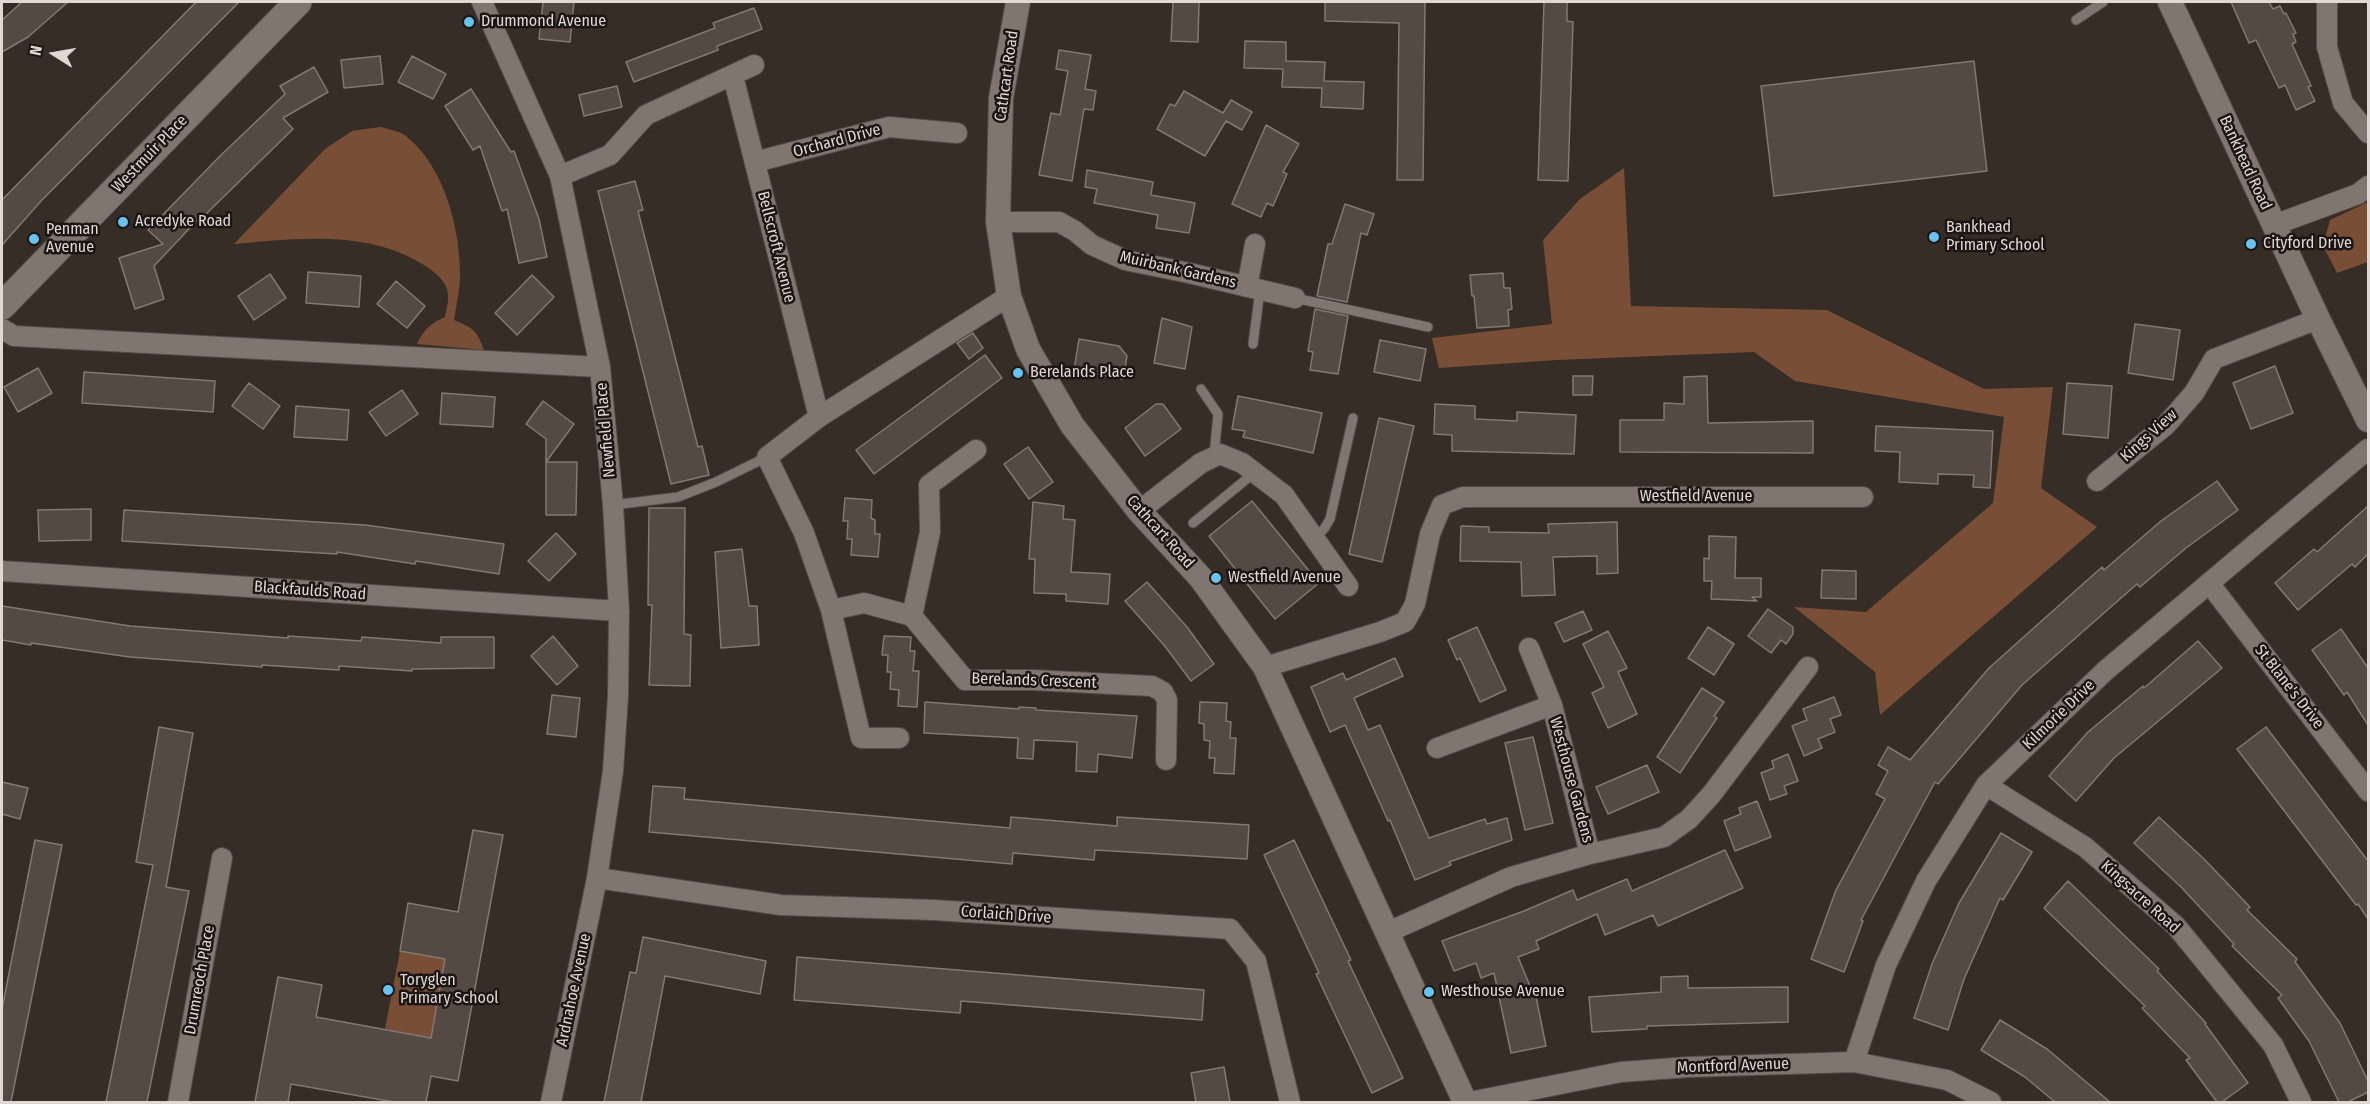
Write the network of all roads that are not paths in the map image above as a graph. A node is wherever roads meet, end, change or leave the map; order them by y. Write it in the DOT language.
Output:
graph roads {
  1 [pos="298,2"];
  2 [pos="482,2"];
  3 [pos="1018,2"];
  4 [pos="2103,2"];
  5 [pos="2170,2"];
  6 [pos="2327,2"];
  7 [pos="2076,20"];
  8 [pos="754,65"];
  9 [pos="733,76"];
  10 [pos="957,133"];
  11 [pos="2368,133"];
  12 [pos="755,162"];
  13 [pos="560,176"];
  14 [pos="2368,186"];
  15 [pos="998,222"];
  16 [pos="2274,225"];
  17 [pos="1255,244"];
  18 [pos="1254,288"];
  19 [pos="1009,296"];
  20 [pos="1295,298"];
  21 [pos="2,306"];
  22 [pos="2318,319"];
  23 [pos="1428,327"];
  24 [pos="2,329"];
  25 [pos="1253,344"];
  26 [pos="600,367"];
  27 [pos="1201,389"];
  28 [pos="819,417"];
  29 [pos="1353,418"];
  30 [pos="2368,420"];
  31 [pos="2368,449"];
  32 [pos="976,450"];
  33 [pos="1214,456"];
  34 [pos="767,457"];
  35 [pos="1254,473"];
  36 [pos="2097,481"];
  37 [pos="1863,497"];
  38 [pos="613,505"];
  39 [pos="1139,511"];
  40 [pos="1193,523"];
  41 [pos="1314,538"];
  42 [pos="2,571"];
  43 [pos="2209,583"];
  44 [pos="1348,586"];
  45 [pos="831,610"];
  46 [pos="619,611"];
  47 [pos="912,616"];
  48 [pos="1529,648"];
  49 [pos="1265,667"];
  50 [pos="1808,667"];
  51 [pos="1552,705"];
  52 [pos="899,738"];
  53 [pos="1437,748"];
  54 [pos="1166,760"];
  55 [pos="1986,785"];
  56 [pos="2368,790"];
  57 [pos="1590,854"];
  58 [pos="222,858"];
  59 [pos="597,878"];
  60 [pos="1386,933"];
  61 [pos="1854,1062"];
  62 [pos="178,1102"];
  63 [pos="551,1102"];
  64 [pos="1290,1102"];
  65 [pos="1465,1102"];
  66 [pos="1470,1102"];
  67 [pos="1991,1102"];
  68 [pos="2301,1102"];
  1 -- 21 [label="main road, Westmuir Place"];
  2 -- 13 [label="street, Newfield Place"];
  3 -- 15 [label="street, Cathcart Road"];
  4 -- 7 [label="lane"];
  5 -- 16 [label="street, Bankhead Road"];
  6 -- 11 [label="street"];
  8 -- 9 [label="street"];
  9 -- 12 [label="street, Bellscroft Avenue"];
  9 -- 13 [label="street"];
  10 -- 12 [label="street, Orchard Drive"];
  12 -- 28 [label="street, Bellscroft Avenue"];
  13 -- 26 [label="street, Newfield Place"];
  14 -- 16 [label="street"];
  15 -- 18 [label="street, Muirbank Gardens"];
  15 -- 19 [label="street, Cathcart Road"];
  16 -- 22 [label="street, Bankhead Road"];
  17 -- 18 [label="street"];
  18 -- 20 [label="street, Muirbank Gardens"];
  18 -- 25 [label="lane"];
  19 -- 28 [label="street"];
  19 -- 39 [label="street, Cathcart Road"];
  20 -- 23 [label="lane"];
  22 -- 30 [label="street, Bankhead Road"];
  22 -- 36 [label="street, Kings View"];
  24 -- 26 [label="street"];
  26 -- 38 [label="street, Newfield Place"];
  27 -- 33 [label="lane"];
  28 -- 34 [label="street"];
  29 -- 41 [label="lane"];
  31 -- 43 [label="street, Kilmorie Drive"];
  32 -- 47 [label="street"];
  33 -- 35 [label="street"];
  33 -- 39 [label="street"];
  34 -- 38 [label="lane"];
  34 -- 45 [label="street"];
  35 -- 40 [label="lane"];
  35 -- 41 [label="street"];
  37 -- 49 [label="street, Westfield Avenue"];
  38 -- 46 [label="street, Newfield Place"];
  39 -- 49 [label="street, Cathcart Road"];
  41 -- 44 [label="street"];
  42 -- 46 [label="street, Blackfaulds Road"];
  43 -- 55 [label="street, Kilmorie Drive"];
  43 -- 56 [label="street, St Blane's Drive"];
  45 -- 47 [label="street"];
  45 -- 52 [label="street"];
  46 -- 59 [label="street, Newfield Place"];
  47 -- 54 [label="street, Berelands Crescent"];
  48 -- 51 [label="street, Westhouse Gardens"];
  49 -- 60 [label="street, Cathcart Road"];
  50 -- 57 [label="street"];
  51 -- 53 [label="street, Westhouse Gardens"];
  51 -- 57 [label="street, Westhouse Gardens"];
  55 -- 61 [label="street, Kilmorie Drive"];
  55 -- 68 [label="street, Kingsacre Road"];
  57 -- 60 [label="street"];
  58 -- 62 [label="street, Drumreoch Place"];
  59 -- 63 [label="street, Ardnahoe Avenue"];
  59 -- 64 [label="street, Corlaich Drive"];
  60 -- 65 [label="street, Cathcart Road"];
  61 -- 66 [label="street, Montford Avenue"];
  61 -- 67 [label="street, Montford Avenue"];
}
